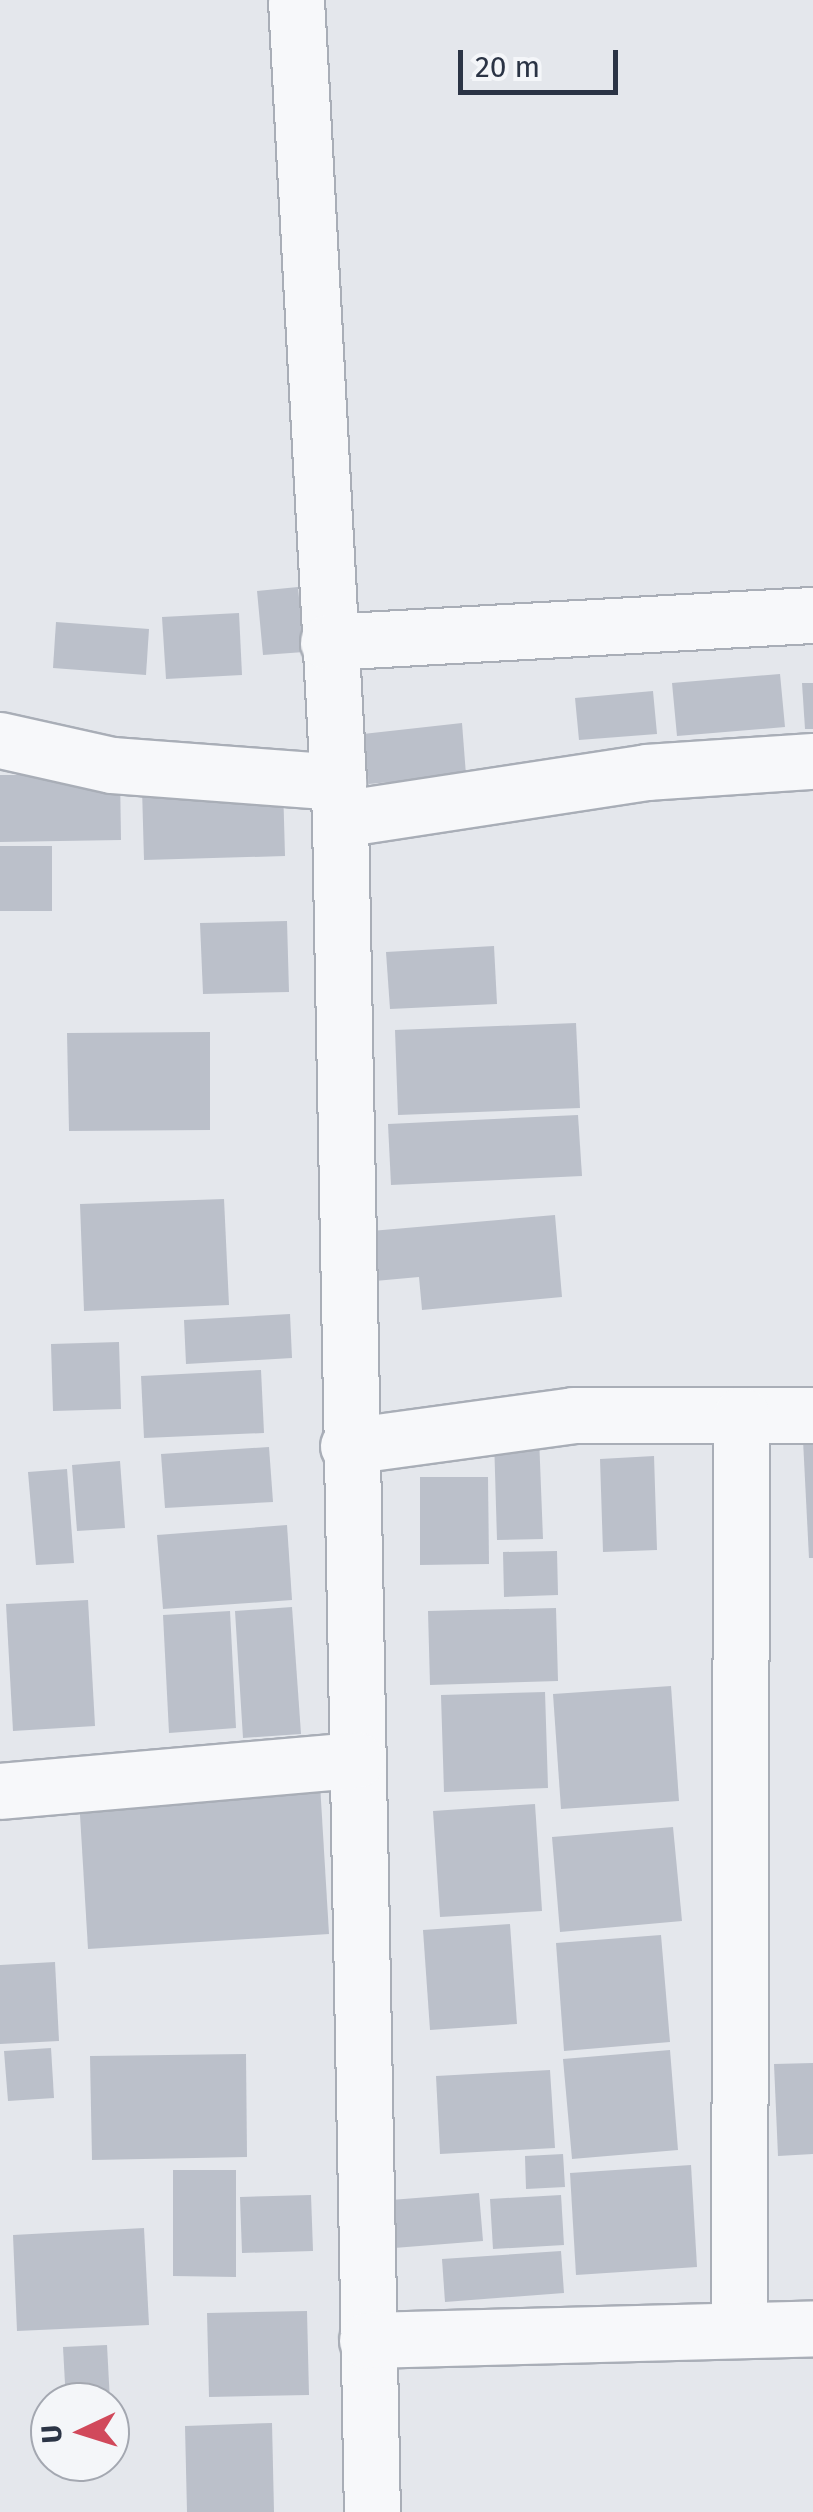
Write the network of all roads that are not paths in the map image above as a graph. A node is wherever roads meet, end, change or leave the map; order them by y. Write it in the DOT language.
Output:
graph roads {
  1 [pos="296,0"];
  2 [pos="813,615"];
  3 [pos="328,642"];
  4 [pos="0,740"];
  5 [pos="813,760"];
  6 [pos="339,800"];
  7 [pos="741,1416"];
  8 [pos="813,1416"];
  9 [pos="348,1446"];
  10 [pos="357,1760"];
  11 [pos="0,1791"];
  12 [pos="813,2328"];
  13 [pos="740,2330"];
  14 [pos="367,2340"];
  15 [pos="372,2512"];
  1 -- 3 [label="street"];
  2 -- 3 [label="street"];
  3 -- 6 [label="street"];
  4 -- 6 [label="street"];
  5 -- 6 [label="street"];
  6 -- 9 [label="street"];
  7 -- 8 [label="street"];
  7 -- 9 [label="street"];
  7 -- 13 [label="street"];
  9 -- 10 [label="street"];
  10 -- 11 [label="street"];
  10 -- 14 [label="street"];
  12 -- 13 [label="street"];
  13 -- 14 [label="street"];
  14 -- 15 [label="street"];
}
